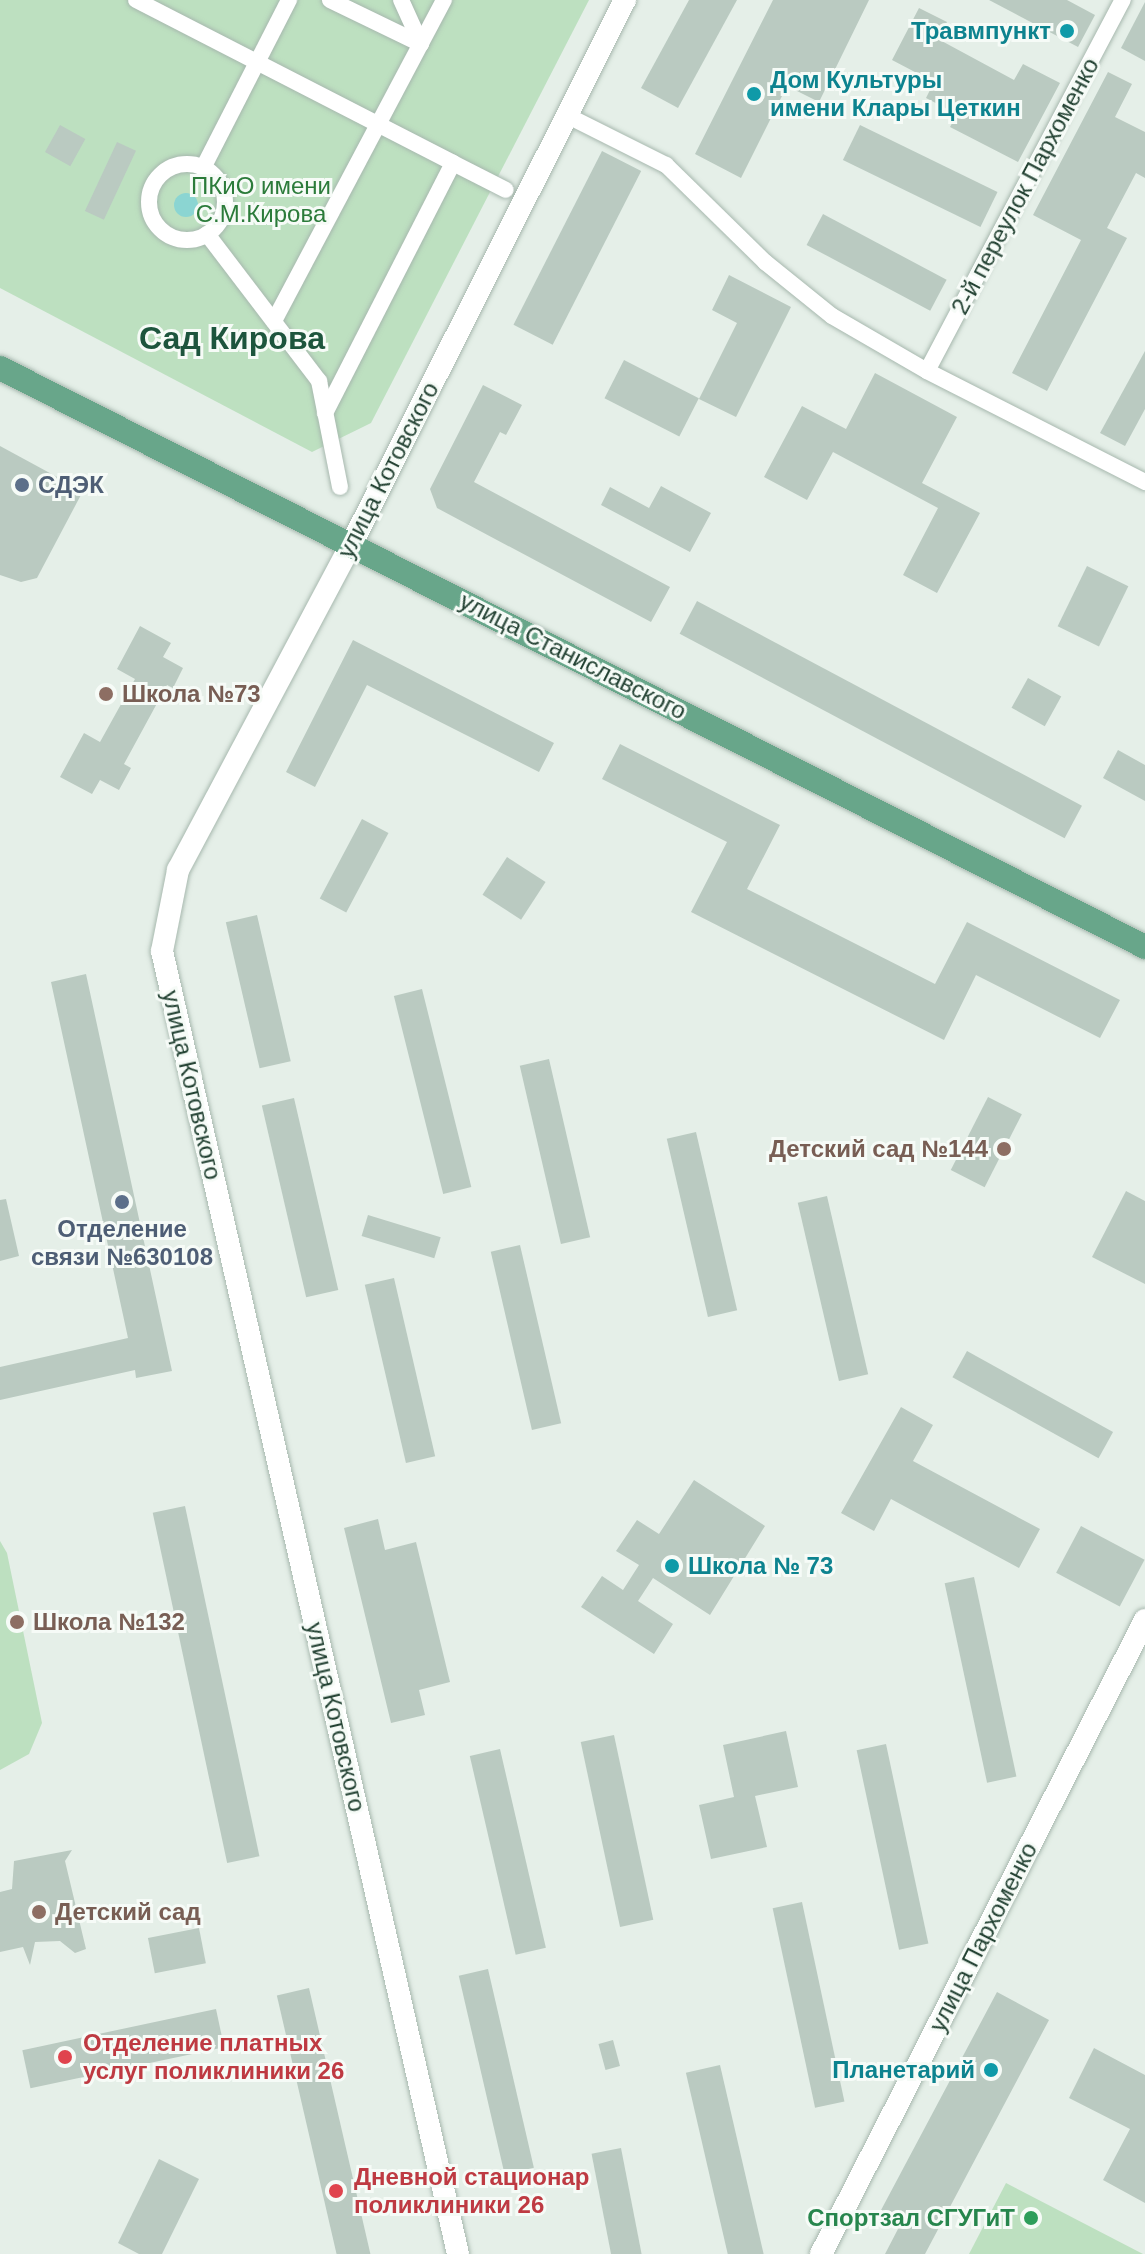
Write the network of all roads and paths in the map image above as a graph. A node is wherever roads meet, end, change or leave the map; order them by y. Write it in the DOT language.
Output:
graph roads {
  1 [pos="136,0"];
  2 [pos="289,0"];
  3 [pos="330,0"];
  4 [pos="401,0"];
  5 [pos="444,0"];
  6 [pos="625,0"];
  7 [pos="1123,0"];
  8 [pos="421,44"];
  9 [pos="258,63"];
  10 [pos="566,115"];
  11 [pos="378,126"];
  12 [pos="453,163"];
  13 [pos="203,168"];
  14 [pos="506,190"];
  15 [pos="207,234"];
  16 [pos="274,321"];
  17 [pos="0,368"];
  18 [pos="927,371"];
  19 [pos="325,413"];
  20 [pos="1145,482"];
  21 [pos="340,487"];
  22 [pos="351,545"];
  23 [pos="1145,947"];
  24 [pos="1145,1620"];
  25 [pos="458,2254"];
  26 [pos="821,2254"];
  1 -- 9 [label="street"];
  2 -- 9 [label="street"];
  3 -- 8 [label="street"];
  4 -- 8 [label="street"];
  5 -- 8 [label="street"];
  6 -- 10 [label="street, улица Котовского"];
  7 -- 18 [label="street, 2-й переулок Пархоменко"];
  8 -- 11 [label="street"];
  9 -- 11 [label="street"];
  9 -- 13 [label="street"];
  10 -- 18 [label="street"];
  10 -- 22 [label="street, улица Котовского"];
  11 -- 12 [label="street"];
  11 -- 16 [label="street"];
  12 -- 14 [label="street"];
  12 -- 19 [label="street"];
  13 -- 15 [label="street"];
  13 -- 15 [label="street"];
  15 -- 16 [label="street"];
  16 -- 19 [label="street"];
  17 -- 22 [label="main road, улица Станиславского"];
  18 -- 20 [label="street"];
  19 -- 21 [label="street"];
  22 -- 23 [label="main road, улица Станиславского"];
  22 -- 25 [label="street, улица Котовского"];
  24 -- 26 [label="street, улица Пархоменко"];
}
